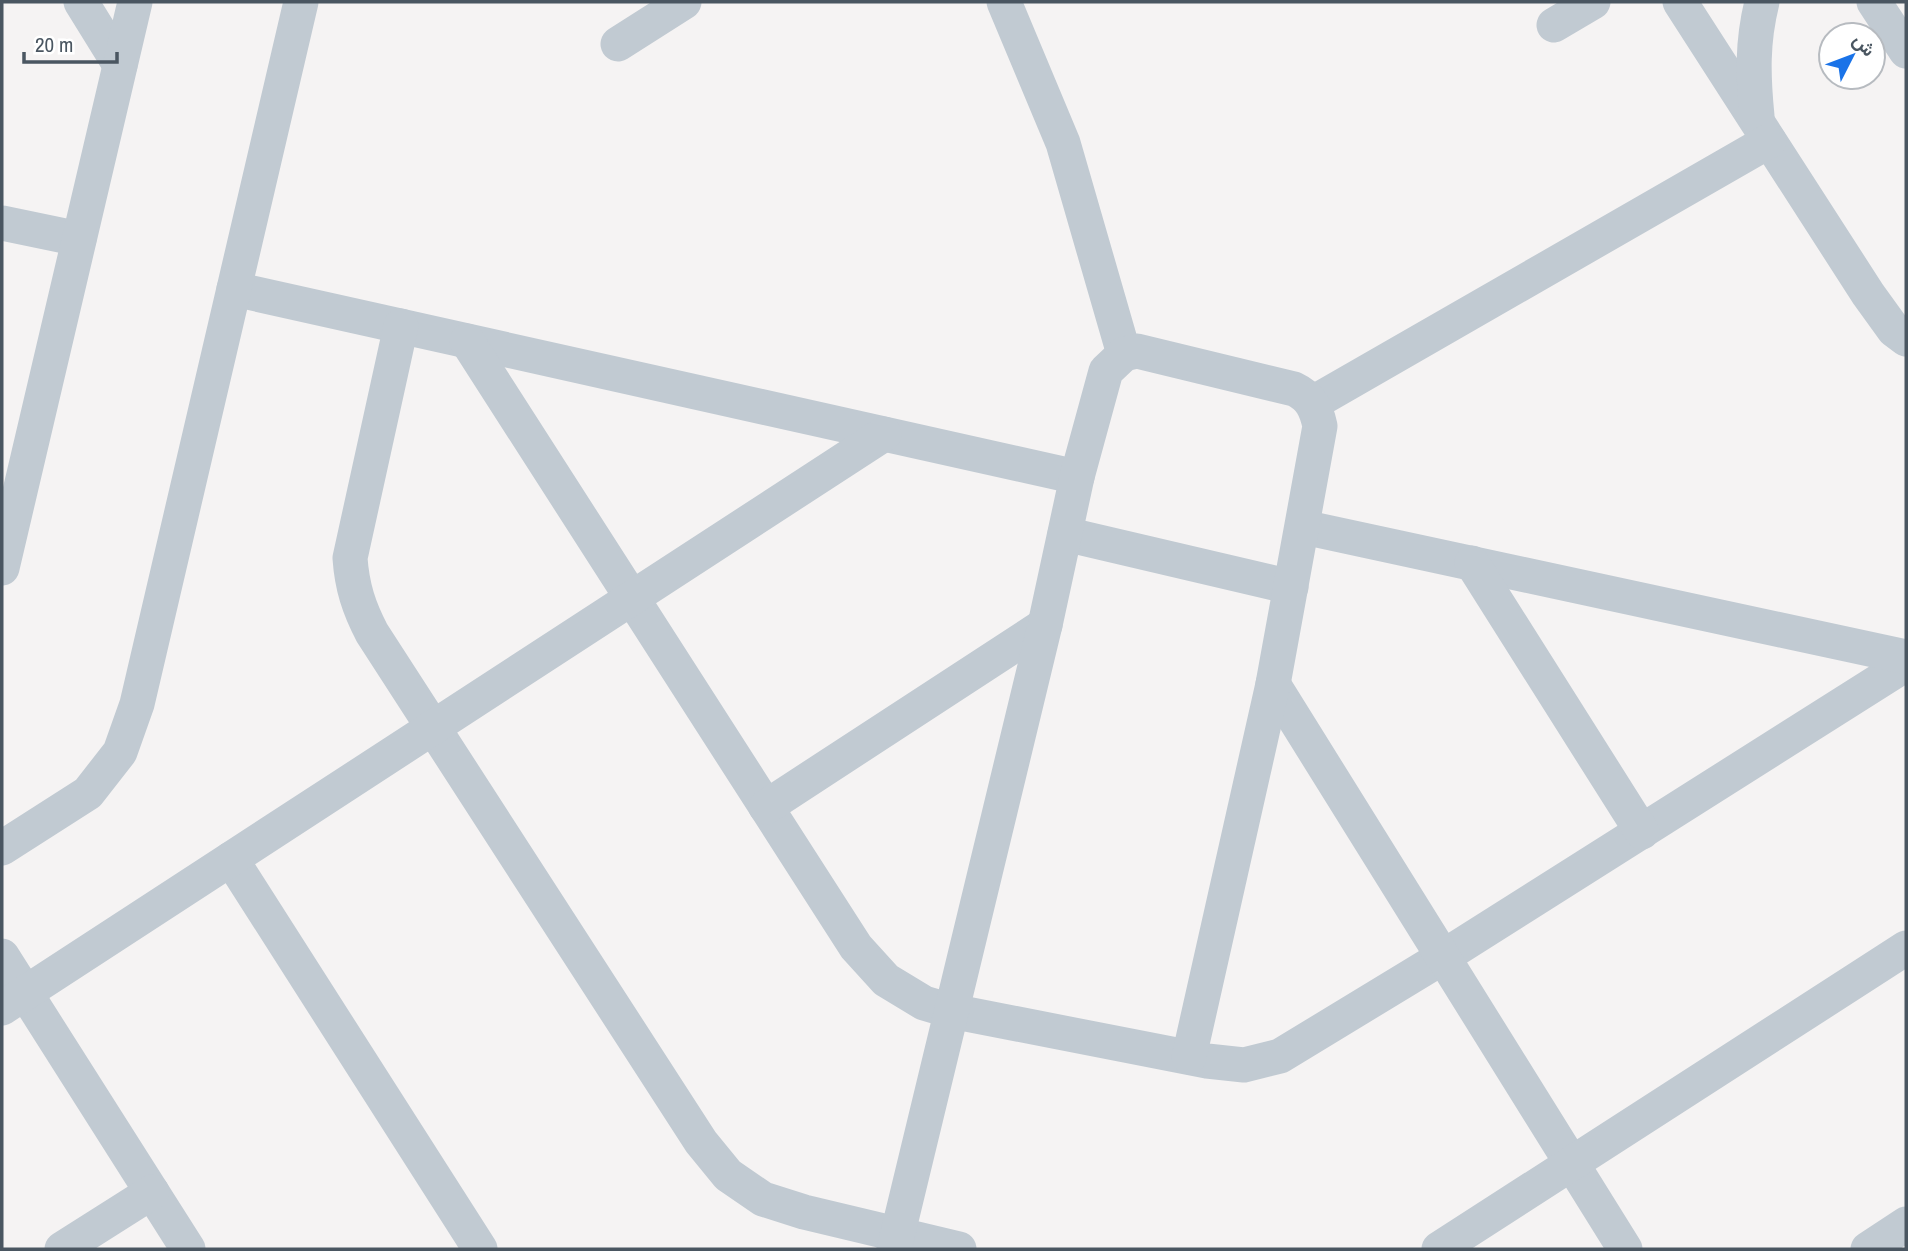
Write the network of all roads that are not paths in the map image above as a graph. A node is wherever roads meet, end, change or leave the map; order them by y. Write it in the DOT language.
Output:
graph roads {
  1 [pos="81,2"];
  2 [pos="135,2"];
  3 [pos="301,2"];
  4 [pos="684,2"];
  5 [pos="1004,2"];
  6 [pos="1593,2"];
  7 [pos="1680,2"];
  8 [pos="1762,2"];
  9 [pos="1874,2"];
  10 [pos="1554,25"];
  11 [pos="618,44"];
  12 [pos="1906,51"];
  13 [pos="120,65"];
  14 [pos="1764,132"];
  15 [pos="2,223"];
  16 [pos="79,240"];
  17 [pos="234,289"];
  18 [pos="401,326"];
  19 [pos="1906,339"];
  20 [pos="467,341"];
  21 [pos="1124,354"];
  22 [pos="1313,403"];
  23 [pos="884,434"];
  24 [pos="13,468"];
  25 [pos="1077,477"];
  26 [pos="1303,527"];
  27 [pos="1065,534"];
  28 [pos="1472,563"];
  29 [pos="2,568"];
  30 [pos="1291,587"];
  31 [pos="632,598"];
  32 [pos="1045,625"];
  33 [pos="1906,657"];
  34 [pos="1906,664"];
  35 [pos="1273,684"];
  36 [pos="433,728"];
  37 [pos="766,807"];
  38 [pos="1642,832"];
  39 [pos="2,848"];
  40 [pos="231,859"];
  41 [pos="1906,948"];
  42 [pos="2,956"];
  43 [pos="1443,957"];
  44 [pos="13,1001"];
  45 [pos="951,1012"];
  46 [pos="1189,1057"];
  47 [pos="1572,1164"];
  48 [pos="152,1192"];
  49 [pos="1906,1224"];
  50 [pos="896,1242"];
  51 [pos="62,1249"];
  52 [pos="188,1249"];
  53 [pos="480,1249"];
  54 [pos="959,1249"];
  55 [pos="1439,1249"];
  56 [pos="1625,1249"];
  57 [pos="1868,1249"];
  1 -- 13 [label="street"];
  2 -- 13 [label="street"];
  3 -- 17 [label="street"];
  4 -- 11 [label="street"];
  5 -- 21 [label="street"];
  6 -- 10 [label="street"];
  7 -- 14 [label="street"];
  8 -- 14 [label="street"];
  9 -- 12 [label="street"];
  13 -- 16 [label="street"];
  14 -- 19 [label="street"];
  14 -- 22 [label="street"];
  15 -- 16 [label="street"];
  16 -- 24 [label="street"];
  17 -- 18 [label="street"];
  17 -- 39 [label="street"];
  18 -- 20 [label="street"];
  18 -- 36 [label="street"];
  20 -- 23 [label="street"];
  20 -- 31 [label="street"];
  21 -- 22 [label="street"];
  21 -- 25 [label="street"];
  22 -- 26 [label="street"];
  23 -- 25 [label="street"];
  23 -- 31 [label="street"];
  24 -- 29 [label="street"];
  25 -- 27 [label="street"];
  26 -- 28 [label="street"];
  26 -- 30 [label="street"];
  27 -- 30 [label="street"];
  27 -- 32 [label="street"];
  28 -- 33 [label="street"];
  28 -- 38 [label="street"];
  30 -- 35 [label="street"];
  31 -- 36 [label="street"];
  31 -- 37 [label="street"];
  32 -- 37 [label="street"];
  32 -- 45 [label="street"];
  34 -- 38 [label="street"];
  35 -- 43 [label="street"];
  35 -- 46 [label="street"];
  36 -- 40 [label="street"];
  36 -- 50 [label="street"];
  37 -- 45 [label="street"];
  38 -- 43 [label="street"];
  40 -- 44 [label="street"];
  40 -- 53 [label="street"];
  41 -- 47 [label="street"];
  42 -- 44 [label="street"];
  43 -- 46 [label="street"];
  43 -- 47 [label="street"];
  44 -- 48 [label="street"];
  45 -- 46 [label="street"];
  45 -- 50 [label="street"];
  47 -- 55 [label="street"];
  47 -- 56 [label="street"];
  48 -- 51 [label="street"];
  48 -- 52 [label="street"];
  49 -- 57 [label="street"];
  50 -- 54 [label="street"];
}
